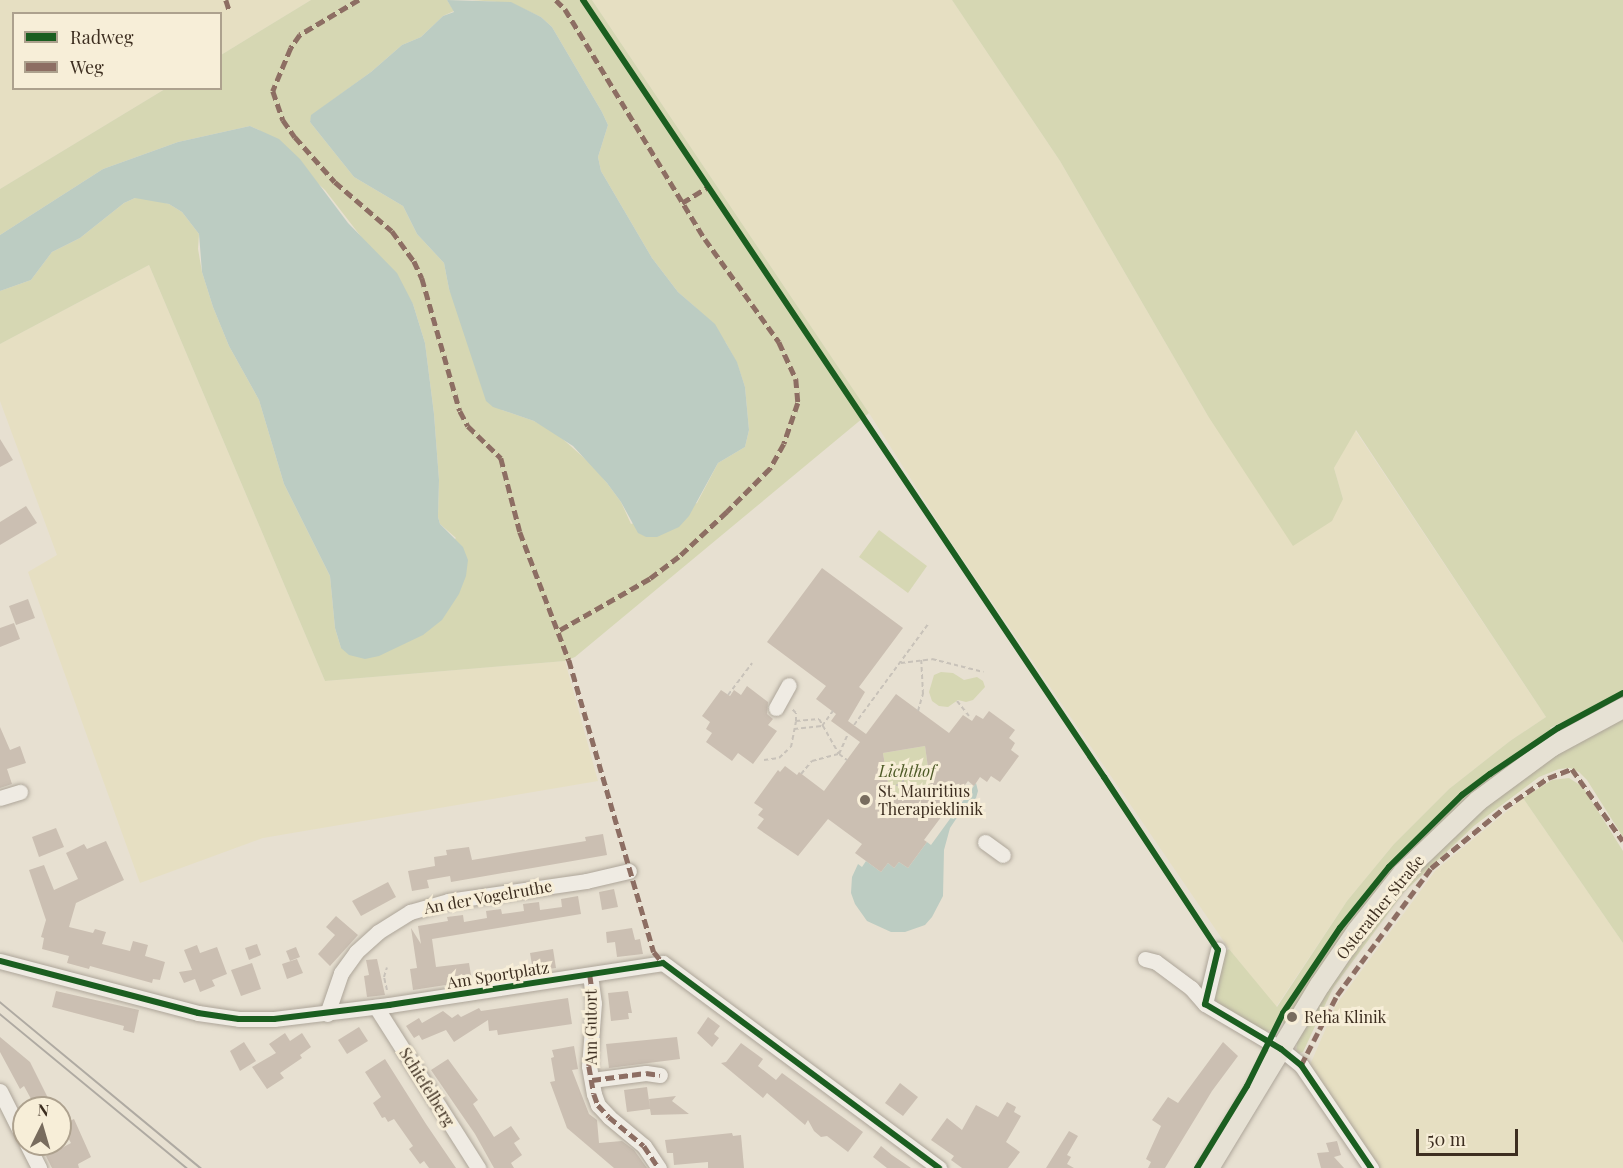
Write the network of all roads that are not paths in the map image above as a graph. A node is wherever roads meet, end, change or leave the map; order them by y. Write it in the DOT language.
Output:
graph roads {
  1 [pos="789,685"];
  2 [pos="779,704"];
  3 [pos="1623,708"];
  4 [pos="20,792"];
  5 [pos="0,798"];
  6 [pos="985,842"];
  7 [pos="1003,855"];
  8 [pos="628,871"];
  9 [pos="1218,951"];
  10 [pos="0,961"];
  11 [pos="590,975"];
  12 [pos="1205,1004"];
  13 [pos="383,1006"];
  14 [pos="327,1014"];
  15 [pos="1281,1049"];
  16 [pos="660,1075"];
  17 [pos="592,1080"];
  18 [pos="0,1091"];
  19 [pos="12,1115"];
  20 [pos="478,1168"];
  21 [pos="659,1168"];
  22 [pos="939,1168"];
  23 [pos="1209,1168"];
  24 [pos="1371,1168"];
  1 -- 2 [label="street"];
  3 -- 15 [label="main road, Osterather Straße"];
  4 -- 5 [label="street"];
  6 -- 7 [label="street"];
  8 -- 14 [label="street, An der Vogelruthe"];
  9 -- 12 [label="street"];
  10 -- 14 [label="street, Am Sportplatz"];
  11 -- 13 [label="street, Am Sportplatz"];
  11 -- 17 [label="street, Am Gutort"];
  11 -- 22 [label="street, Am Sportplatz"];
  12 -- 12 [label="street"];
  12 -- 15 [label="street"];
  13 -- 14 [label="street, Am Sportplatz"];
  13 -- 20 [label="street, Schiefelberg"];
  15 -- 23 [label="main road, Osterather Straße"];
  15 -- 24 [label="street"];
  16 -- 17 [label="street, Am Gutort"];
  17 -- 21 [label="street, Am Gutort"];
  18 -- 19 [label="street"];
}
